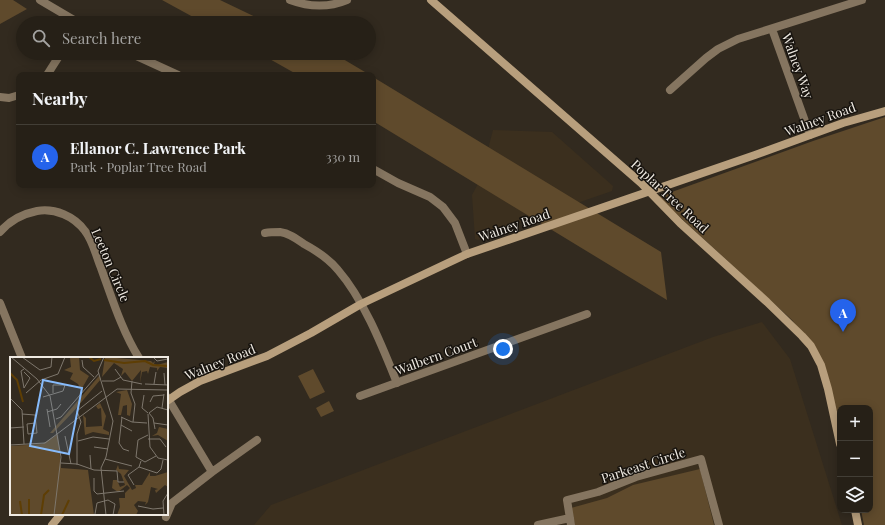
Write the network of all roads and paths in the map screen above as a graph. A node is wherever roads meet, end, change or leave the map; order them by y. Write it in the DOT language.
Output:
graph roads {
  1 [pos="40,0"];
  2 [pos="290,0"];
  3 [pos="347,0"];
  4 [pos="431,0"];
  5 [pos="862,0"];
  6 [pos="66,16"];
  7 [pos="772,29"];
  8 [pos="57,60"];
  9 [pos="145,60"];
  10 [pos="49,72"];
  11 [pos="171,72"];
  12 [pos="670,90"];
  13 [pos="0,96"];
  14 [pos="16,97"];
  15 [pos="885,111"];
  16 [pos="810,135"];
  17 [pos="376,171"];
  18 [pos="649,191"];
  19 [pos="0,232"];
  20 [pos="265,233"];
  21 [pos="468,254"];
  22 [pos="0,303"];
  23 [pos="361,304"];
  24 [pos="587,314"];
  25 [pos="135,356"];
  26 [pos="22,357"];
  27 [pos="397,383"];
  28 [pos="360,396"];
  29 [pos="168,400"];
  30 [pos="257,440"];
  31 [pos="839,441"];
  32 [pos="212,472"];
  33 [pos="168,512"];
  34 [pos="856,513"];
  35 [pos="60,515"];
  36 [pos="571,521"];
  37 [pos="52,525"];
  38 [pos="538,525"];
  39 [pos="719,525"];
  40 [pos="858,525"];
  1 -- 6 [label="street"];
  2 -- 3 [label="street"];
  4 -- 18 [label="main road, Poplar Tree Road"];
  5 -- 7 [label="street"];
  7 -- 12 [label="street"];
  7 -- 16 [label="street, Walney Way"];
  8 -- 10 [label="street"];
  9 -- 11 [label="street"];
  13 -- 14 [label="street"];
  15 -- 16 [label="main road, Walney Road"];
  16 -- 18 [label="main road, Walney Road"];
  17 -- 21 [label="street"];
  18 -- 21 [label="main road, Walney Road"];
  18 -- 31 [label="main road, Poplar Tree Road"];
  19 -- 25 [label="street, Leeton Circle"];
  20 -- 23 [label="street"];
  21 -- 23 [label="main road, Walney Road"];
  22 -- 26 [label="street"];
  23 -- 27 [label="street"];
  23 -- 29 [label="main road, Walney Road"];
  24 -- 27 [label="street, Walbern Court"];
  27 -- 28 [label="street, Walbern Court"];
  29 -- 32 [label="street"];
  30 -- 32 [label="street"];
  32 -- 33 [label="street"];
  34 -- 40 [label="main road"];
  35 -- 37 [label="main road"];
  36 -- 38 [label="street, Parkeast Circle"];
  36 -- 39 [label="street, Parkeast Circle"];
}
